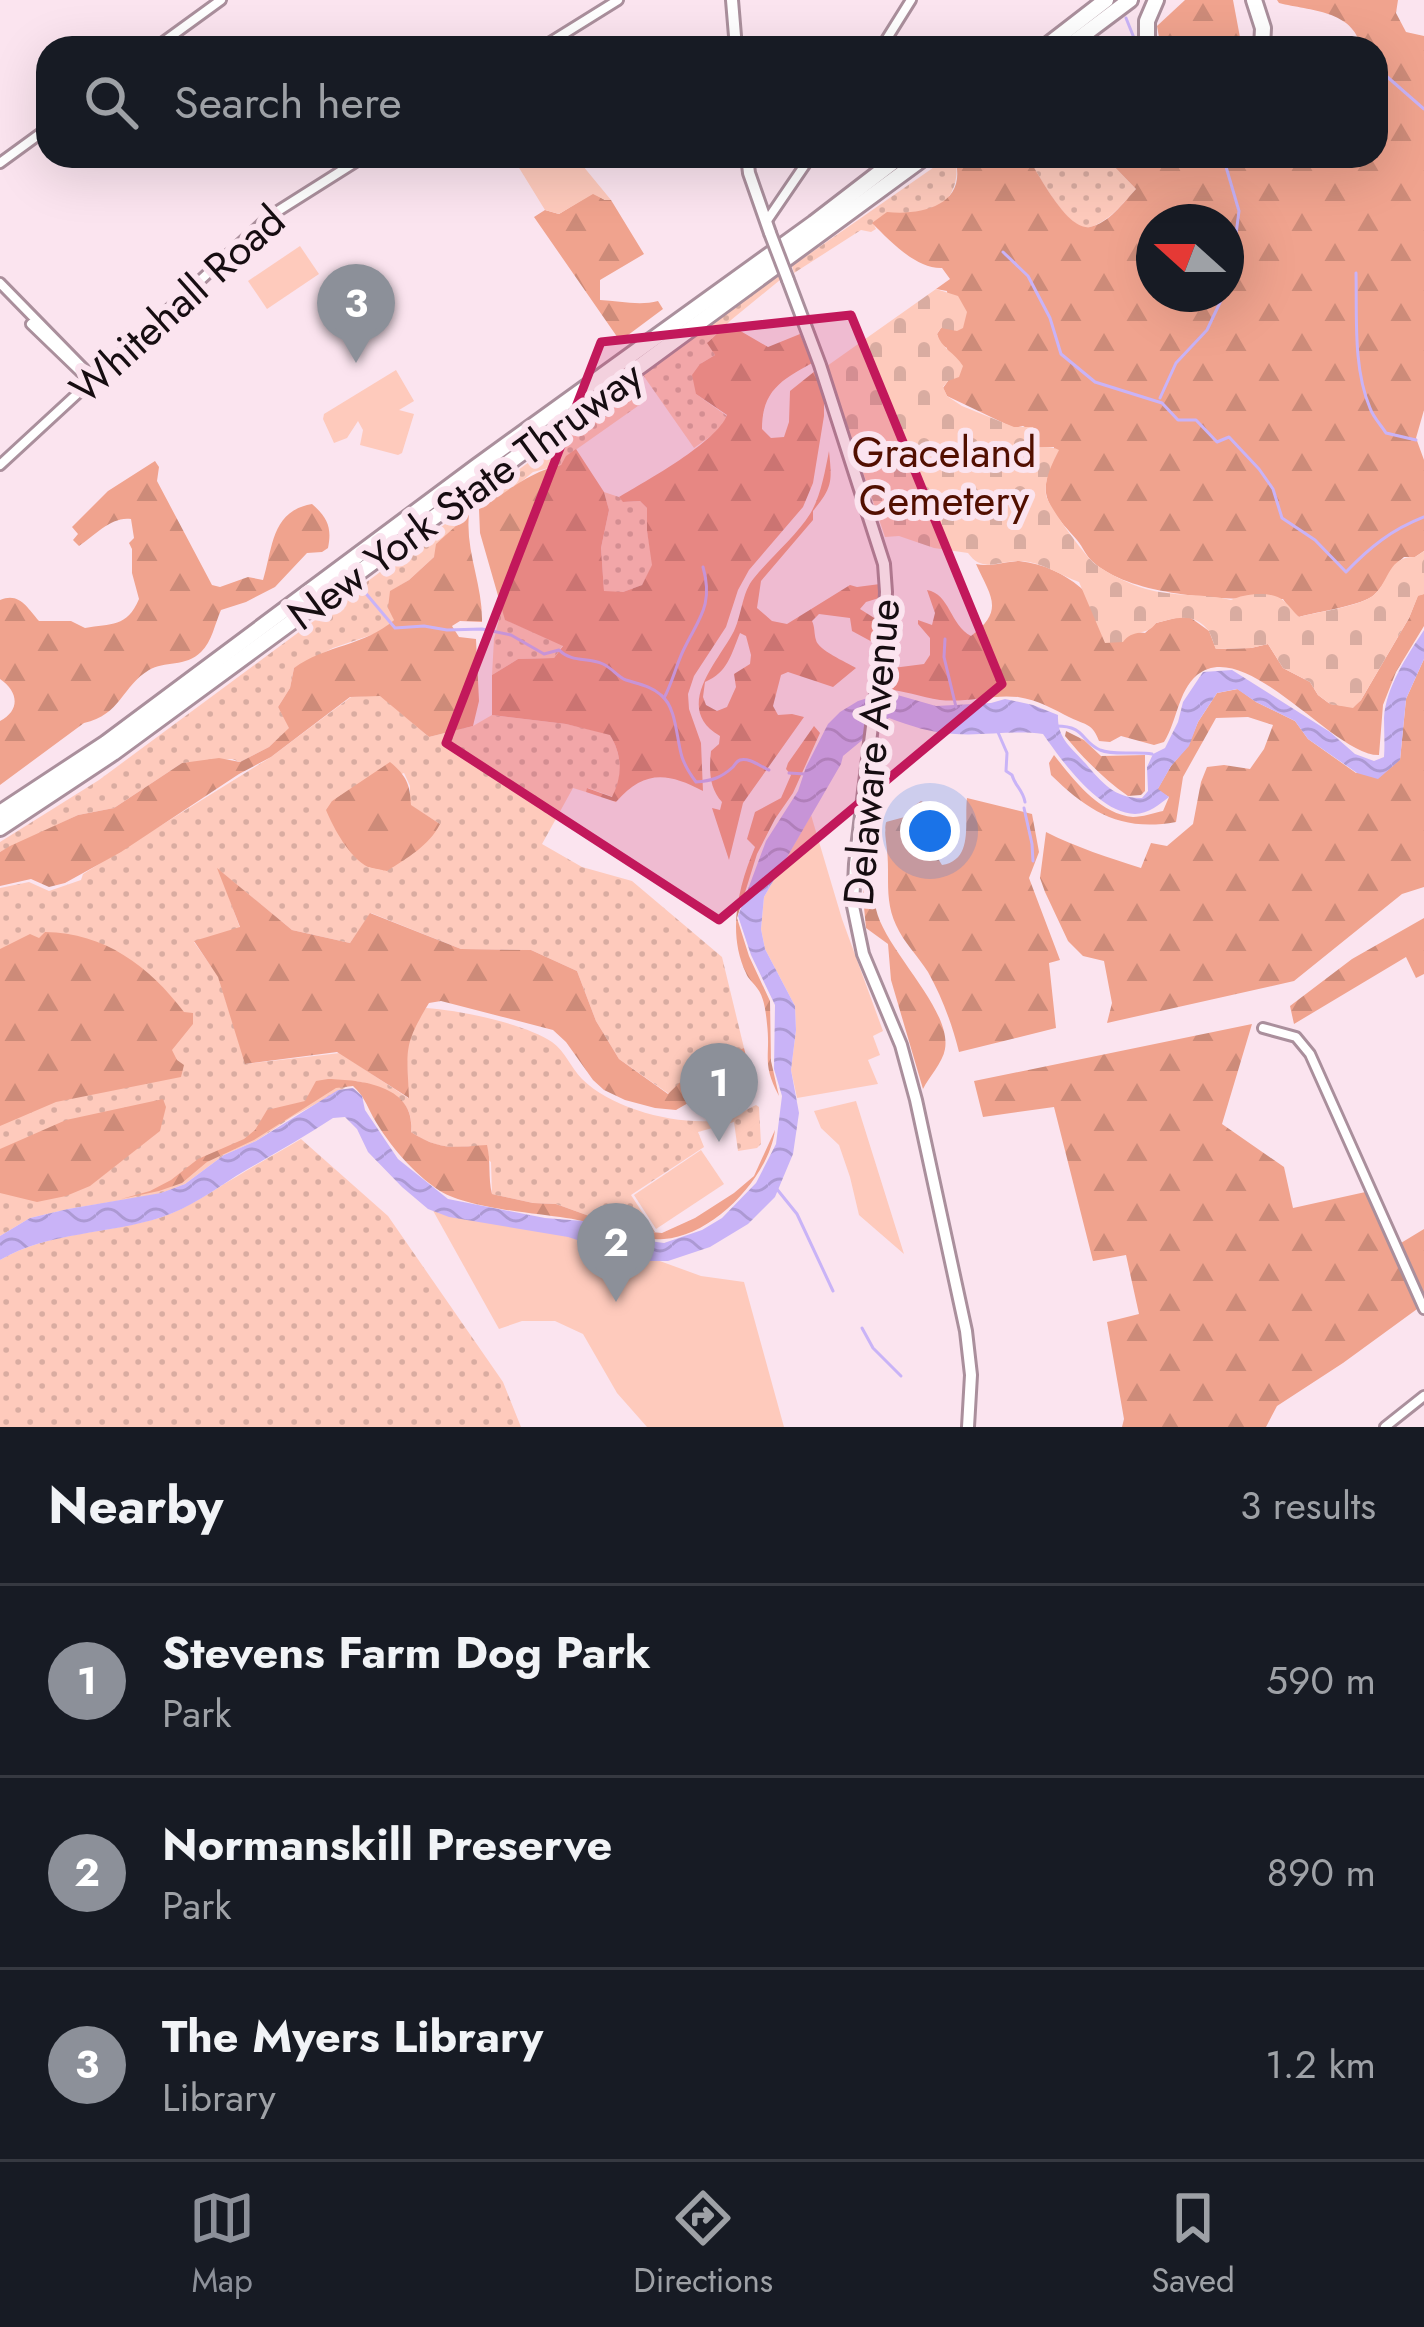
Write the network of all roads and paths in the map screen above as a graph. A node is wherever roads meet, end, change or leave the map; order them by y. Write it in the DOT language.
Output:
graph roads {
  1 [pos="221,0"];
  2 [pos="618,0"];
  3 [pos="731,0"];
  4 [pos="911,0"];
  5 [pos="1103,0"];
  6 [pos="1130,0"];
  7 [pos="1156,0"];
  8 [pos="1256,0"];
  9 [pos="172,36"];
  10 [pos="560,36"];
  11 [pos="735,36"];
  12 [pos="888,36"];
  13 [pos="1058,36"];
  14 [pos="1082,36"];
  15 [pos="1147,36"];
  16 [pos="1265,36"];
  17 [pos="36,137"];
  18 [pos="1,162"];
  19 [pos="345,168"];
  20 [pos="748,168"];
  21 [pos="804,168"];
  22 [pos="886,168"];
  23 [pos="910,168"];
  24 [pos="768,228"];
  25 [pos="0,288"];
  26 [pos="91,380"];
  27 [pos="0,465"];
  28 [pos="0,813"];
  29 [pos="0,828"];
  30 [pos="1263,1028"];
  31 [pos="1424,1309"];
  32 [pos="1424,1396"];
  33 [pos="968,1427"];
  34 [pos="1385,1427"];
  1 -- 9 [label="street"];
  2 -- 10 [label="street"];
  3 -- 11 [label="main road"];
  4 -- 12 [label="street"];
  5 -- 13 [label="highway"];
  6 -- 14 [label="highway"];
  7 -- 15 [label="highway"];
  8 -- 16 [label="highway"];
  17 -- 18 [label="street"];
  19 -- 26 [label="street, Whitehall Road"];
  20 -- 24 [label="main road, Delaware Avenue"];
  21 -- 24 [label="street"];
  22 -- 28 [label="highway, New York State Thruway"];
  23 -- 29 [label="highway, New York State Thruway"];
  24 -- 33 [label="main road, Delaware Avenue, bridge"];
  25 -- 26 [label="street"];
  26 -- 27 [label="street, Whitehall Road"];
  30 -- 31 [label="street"];
  32 -- 34 [label="street"];
}
